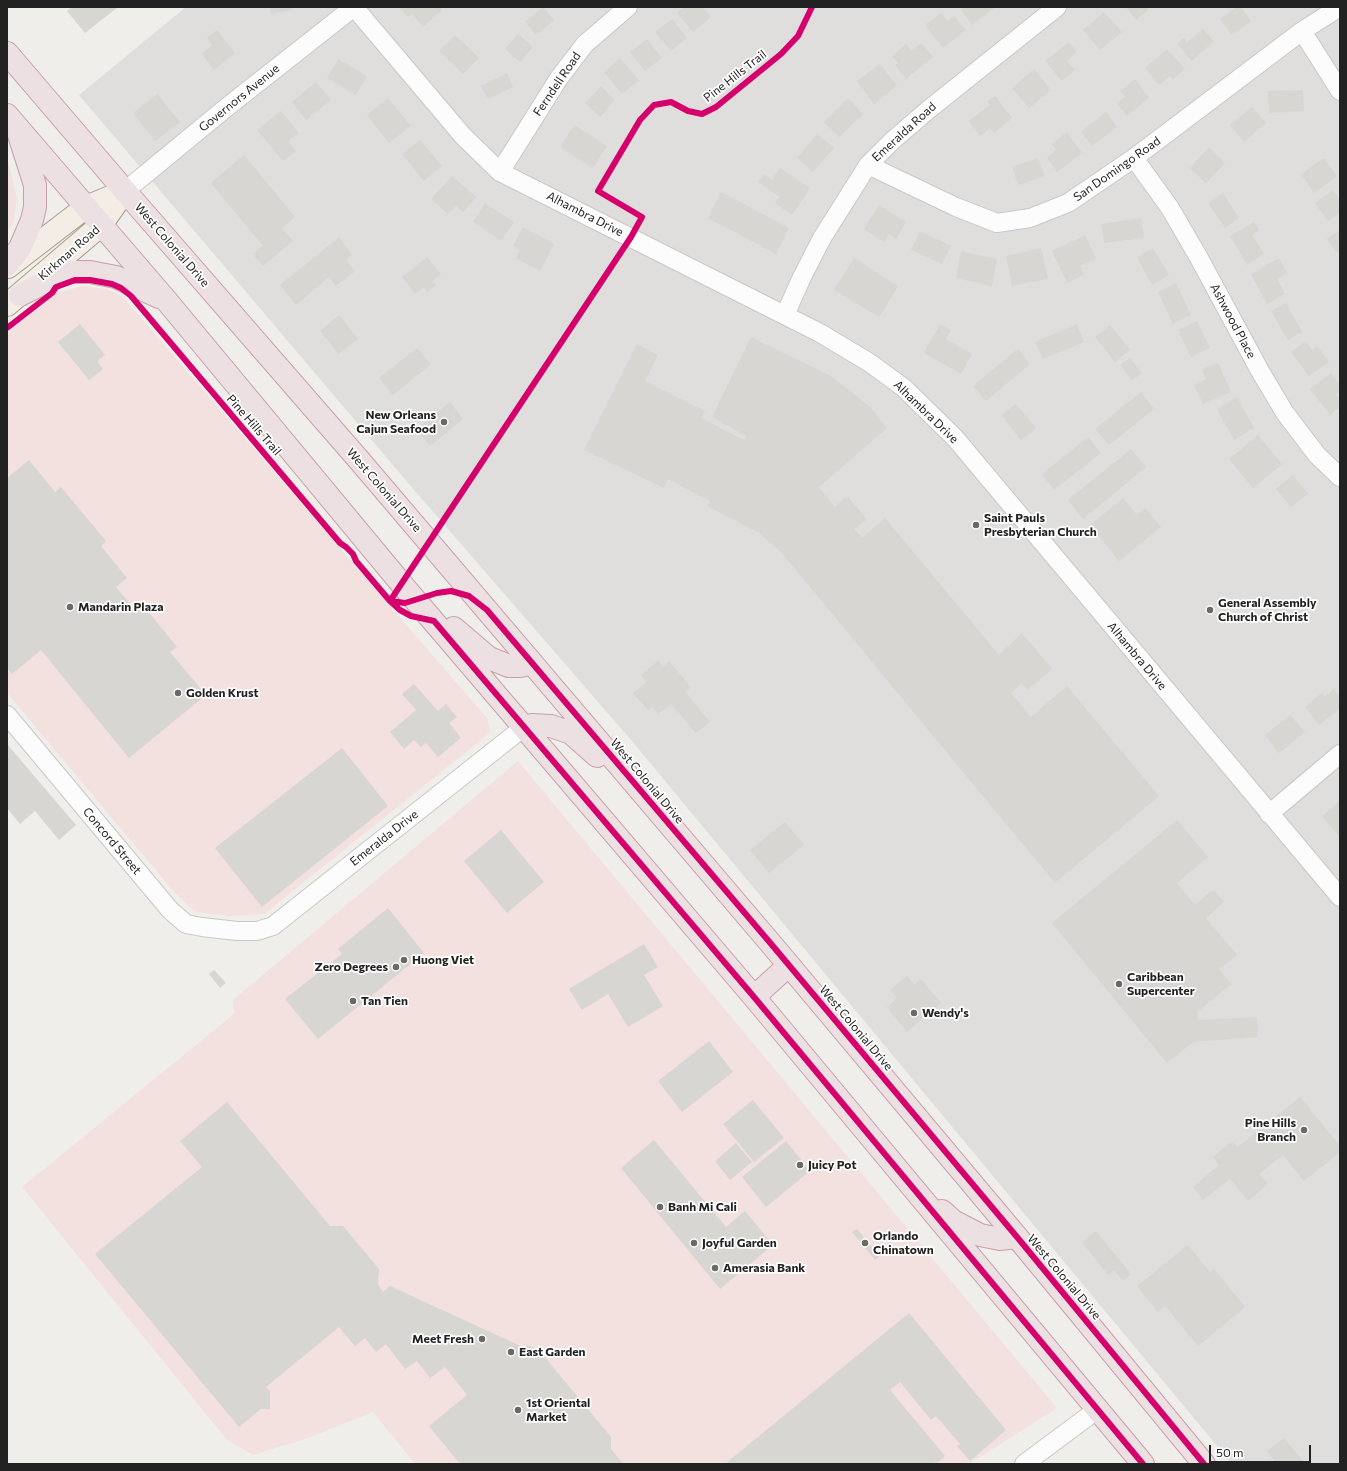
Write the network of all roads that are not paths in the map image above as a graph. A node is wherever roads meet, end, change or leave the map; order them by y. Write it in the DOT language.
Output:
graph roads {
  1 [pos="354,7"];
  2 [pos="628,7"];
  3 [pos="1057,7"];
  4 [pos="1340,7"];
  5 [pos="1302,31"];
  6 [pos="7,52"];
  7 [pos="1340,91"];
  8 [pos="12,120"];
  9 [pos="1134,158"];
  10 [pos="868,165"];
  11 [pos="500,172"];
  12 [pos="125,191"];
  13 [pos="86,207"];
  14 [pos="102,225"];
  15 [pos="7,266"];
  16 [pos="14,300"];
  17 [pos="166,300"];
  18 [pos="785,315"];
  19 [pos="1340,477"];
  20 [pos="405,588"];
  21 [pos="532,663"];
  22 [pos="7,715"];
  23 [pos="524,727"];
  24 [pos="1340,754"];
  25 [pos="650,801"];
  26 [pos="1269,814"];
  27 [pos="1340,897"];
  28 [pos="237,931"];
  29 [pos="789,965"];
  30 [pos="754,997"];
  31 [pos="910,1185"];
  32 [pos="1017,1237"];
  33 [pos="1098,1409"];
  34 [pos="1024,1464"];
  35 [pos="1143,1464"];
  36 [pos="1204,1464"];
  1 -- 11 [label="street, Alhambra Drive"];
  1 -- 12 [label="street, Governors Avenue"];
  2 -- 11 [label="street, Ferndell Road"];
  3 -- 10 [label="street, Emeralda Road"];
  4 -- 5 [label="street, San Domingo Road"];
  5 -- 7 [label="street"];
  5 -- 9 [label="street, San Domingo Road"];
  6 -- 12 [label="highway, West Colonial Drive"];
  8 -- 13 [label="highway"];
  8 -- 15 [label="highway"];
  9 -- 10 [label="street, San Domingo Road"];
  9 -- 19 [label="street, Ashwood Place"];
  10 -- 18 [label="street, Emeralda Road"];
  11 -- 18 [label="street, Alhambra Drive"];
  12 -- 13 [label="main road, Kirkman Road"];
  12 -- 14 [label="main road, Kirkman Road"];
  12 -- 21 [label="highway, West Colonial Drive"];
  13 -- 14 [label="highway"];
  13 -- 15 [label="main road, Kirkman Road"];
  14 -- 16 [label="main road, Kirkman Road"];
  14 -- 17 [label="highway"];
  16 -- 17 [label="highway"];
  17 -- 20 [label="highway"];
  18 -- 26 [label="street, Alhambra Drive"];
  20 -- 21 [label="highway"];
  20 -- 23 [label="highway"];
  21 -- 25 [label="highway, West Colonial Drive"];
  22 -- 28 [label="street, Concord Street"];
  23 -- 25 [label="highway"];
  23 -- 28 [label="street, Emeralda Drive"];
  23 -- 30 [label="highway"];
  24 -- 26 [label="street"];
  25 -- 29 [label="highway, West Colonial Drive"];
  26 -- 27 [label="street, Alhambra Drive"];
  29 -- 30 [label="highway"];
  29 -- 32 [label="highway, West Colonial Drive"];
  30 -- 31 [label="highway"];
  31 -- 32 [label="highway"];
  31 -- 33 [label="highway"];
  32 -- 36 [label="highway, West Colonial Drive"];
  33 -- 34 [label="street"];
  33 -- 35 [label="highway"];
}
